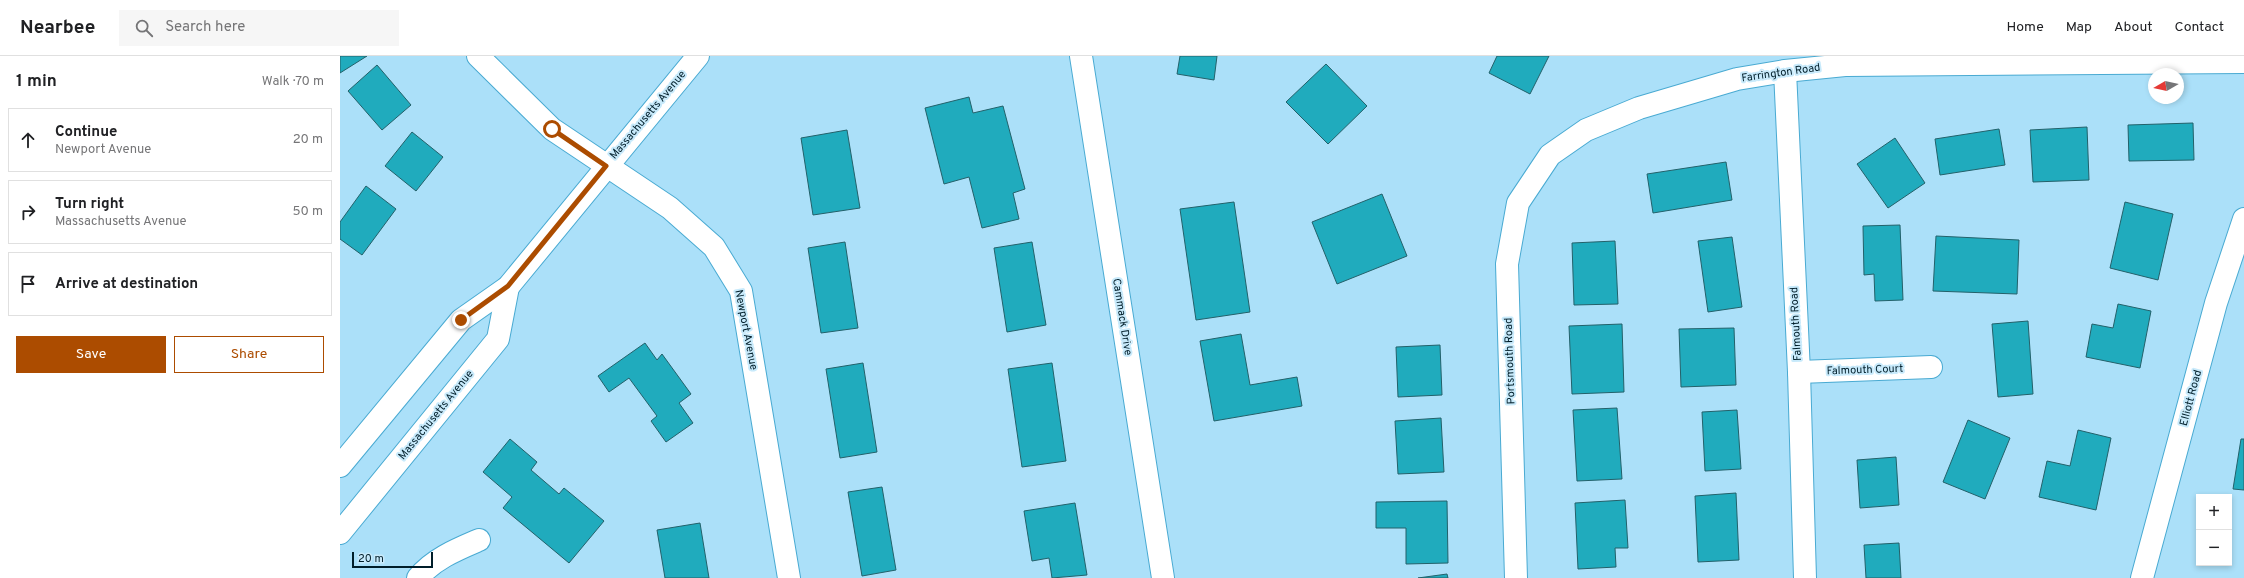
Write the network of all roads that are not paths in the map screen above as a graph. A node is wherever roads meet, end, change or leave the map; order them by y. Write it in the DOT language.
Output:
graph roads {
  1 [pos="478,56"];
  2 [pos="698,56"];
  3 [pos="1080,56"];
  4 [pos="2244,62"];
  5 [pos="1785,71"];
  6 [pos="1550,155"];
  7 [pos="606,166"];
  8 [pos="2244,219"];
  9 [pos="508,286"];
  10 [pos="1930,367"];
  11 [pos="1798,372"];
  12 [pos="340,466"];
  13 [pos="340,533"];
  14 [pos="479,540"];
  15 [pos="418,578"];
  16 [pos="789,578"];
  17 [pos="1163,578"];
  18 [pos="1516,578"];
  19 [pos="1805,578"];
  20 [pos="2142,578"];
  1 -- 7 [label="street, Newport Avenue"];
  2 -- 7 [label="street, Massachusetts Avenue"];
  3 -- 17 [label="street, Cammack Drive"];
  4 -- 5 [label="street, Farrington Road"];
  5 -- 6 [label="street, Farrington Road"];
  5 -- 11 [label="street, Falmouth Road"];
  6 -- 18 [label="street, Portsmouth Road"];
  7 -- 9 [label="street, Massachusetts Avenue"];
  7 -- 16 [label="street, Newport Avenue"];
  8 -- 20 [label="street, Elliott Road"];
  9 -- 12 [label="street, Massachusetts Avenue"];
  9 -- 13 [label="street, Massachusetts Avenue"];
  10 -- 11 [label="street, Falmouth Court"];
  11 -- 19 [label="street, Falmouth Road"];
  14 -- 15 [label="street"];
}
